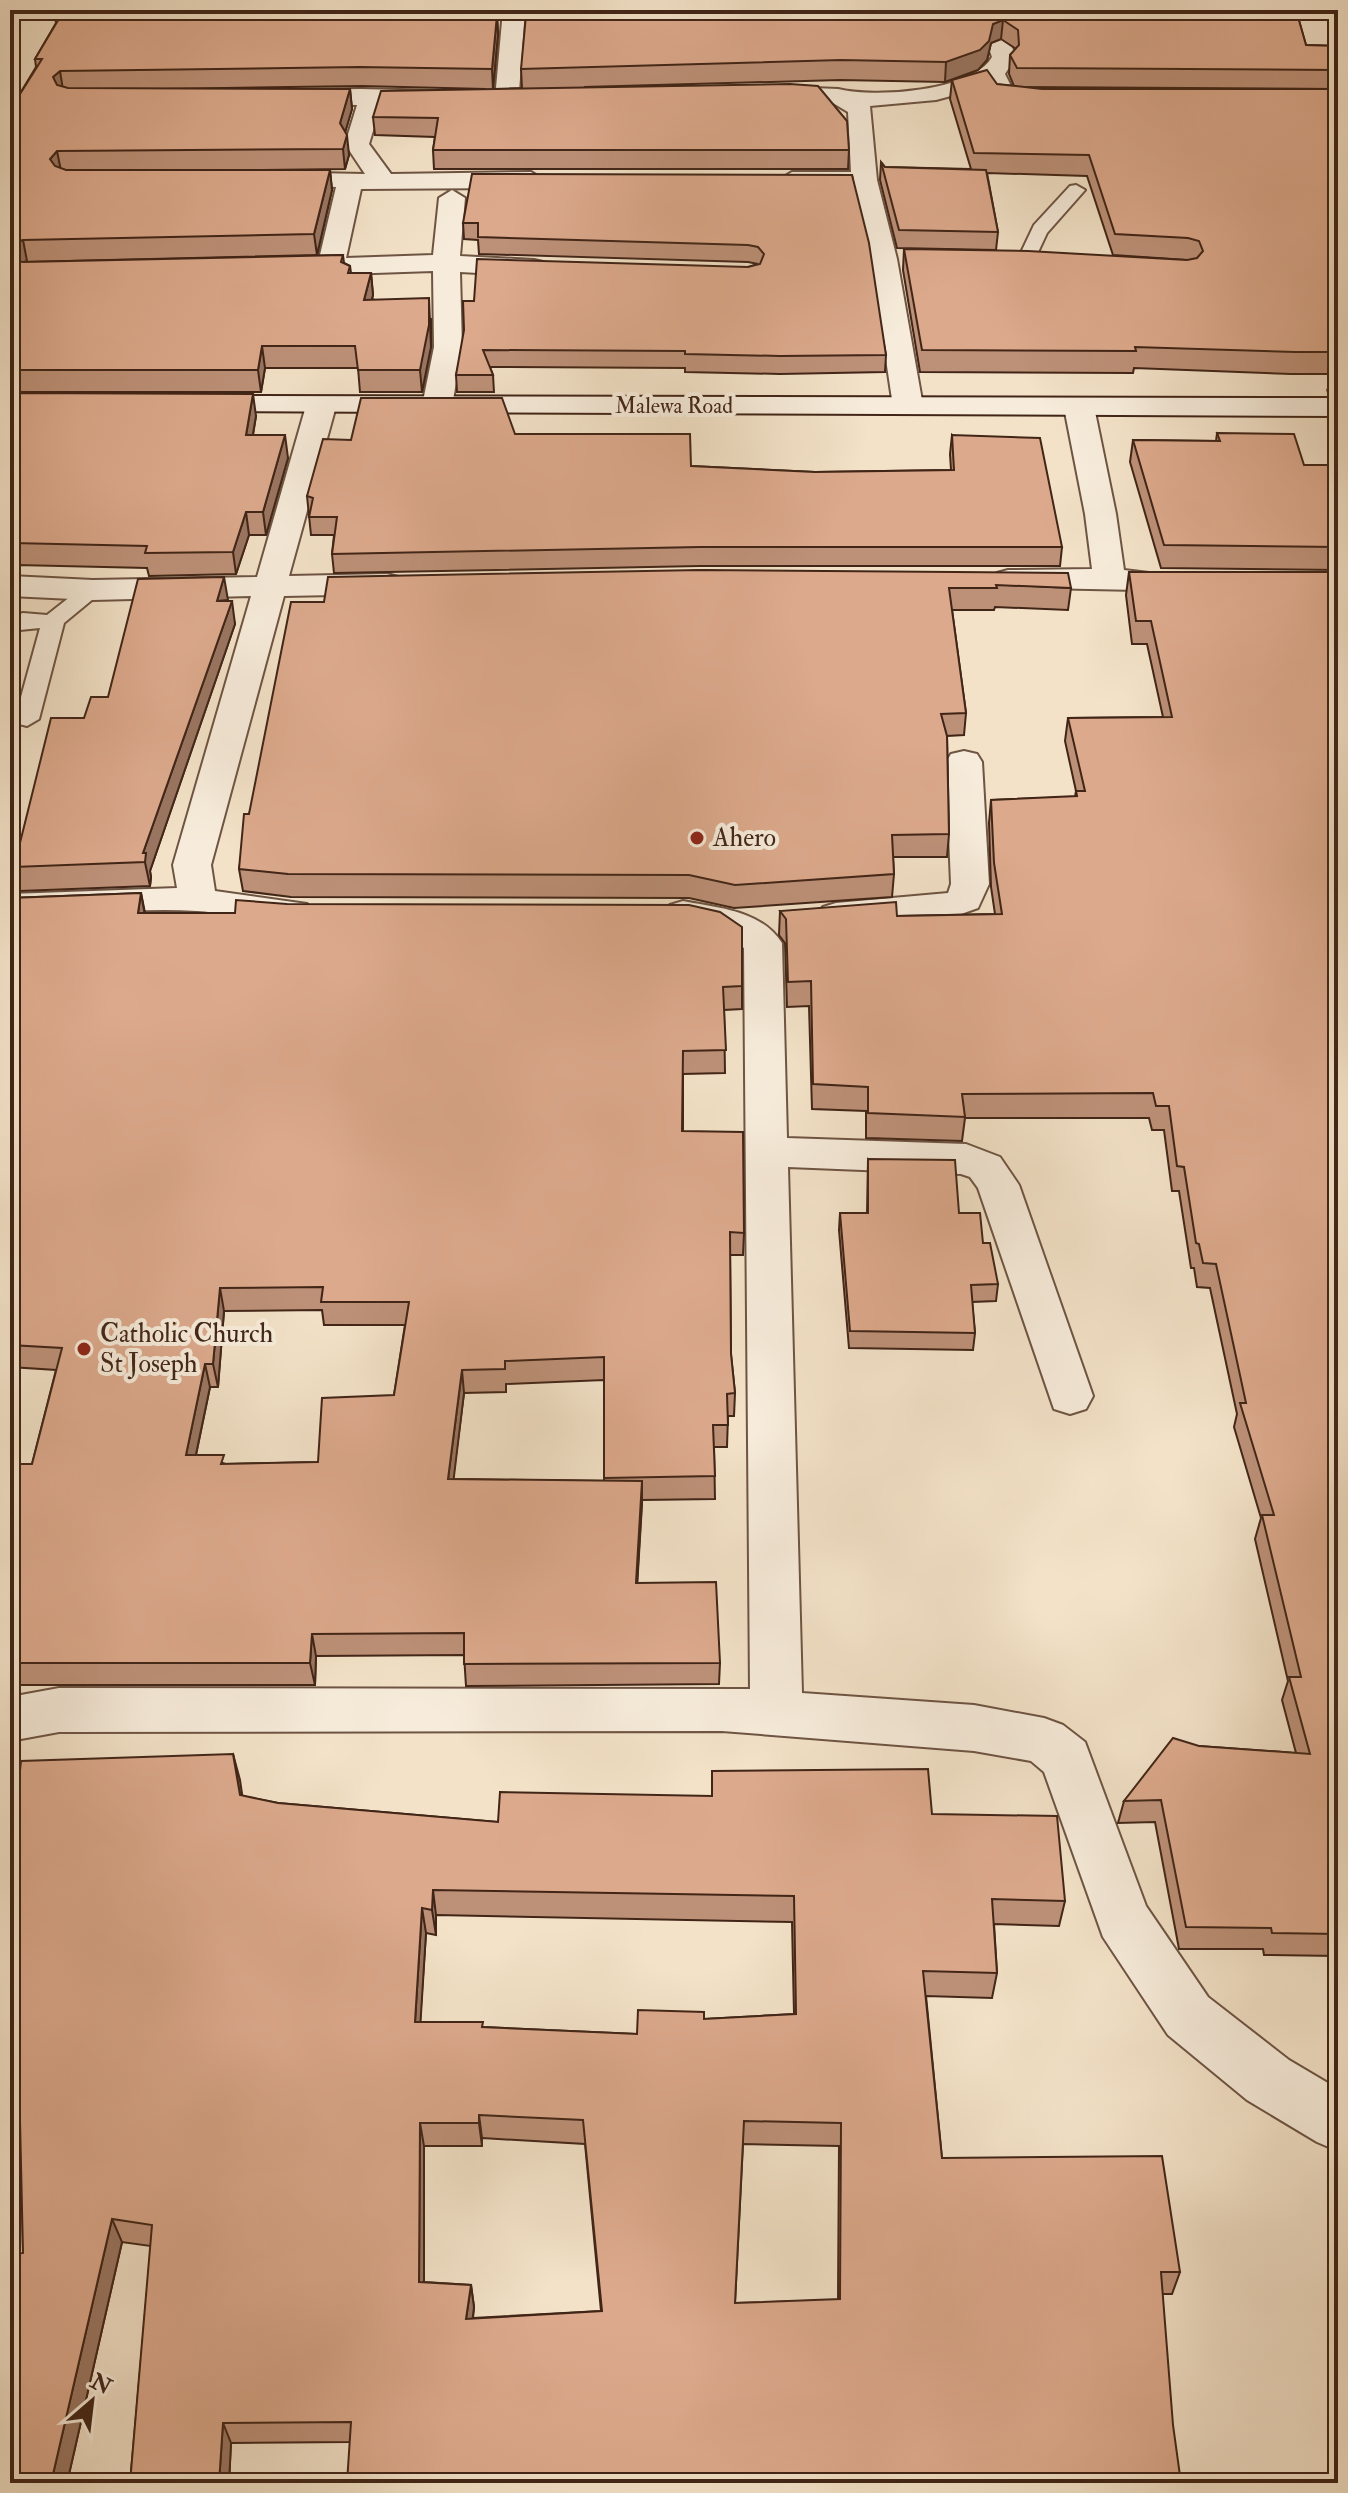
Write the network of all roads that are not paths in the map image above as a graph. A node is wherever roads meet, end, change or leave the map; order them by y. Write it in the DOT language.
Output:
graph roads {
  1 [pos="989,19"];
  2 [pos="507,20"];
  3 [pos="538,24"];
  4 [pos="1022,28"];
  5 [pos="994,75"];
  6 [pos="743,93"];
  7 [pos="361,96"];
  8 [pos="585,97"];
  9 [pos="270,98"];
  10 [pos="507,99"];
  11 [pos="848,100"];
  12 [pos="1072,100"];
  13 [pos="242,177"];
  14 [pos="350,180"];
  15 [pos="557,180"];
  16 [pos="771,180"];
  17 [pos="864,180"];
  18 [pos="384,182"];
  19 [pos="1076,190"];
  20 [pos="452,198"];
  21 [pos="884,259"];
  22 [pos="915,259"];
  23 [pos="994,260"];
  24 [pos="1026,261"];
  25 [pos="446,263"];
  26 [pos="1057,263"];
  27 [pos="331,265"];
  28 [pos="254,268"];
  29 [pos="564,268"];
  30 [pos="166,405"];
  31 [pos="321,406"];
  32 [pos="437,406"];
  33 [pos="908,406"];
  34 [pos="1079,407"];
  35 [pos="1338,407"];
  36 [pos="1108,579"];
  37 [pos="975,580"];
  38 [pos="1170,582"];
  39 [pos="415,584"];
  40 [pos="10,586"];
  41 [pos="273,586"];
  42 [pos="93,590"];
  43 [pos="53,622"];
  44 [pos="10,624"];
  45 [pos="27,719"];
  46 [pos="964,762"];
  47 [pos="198,899"];
  48 [pos="10,906"];
  49 [pos="338,912"];
  50 [pos="641,912"];
  51 [pos="734,923"];
  52 [pos="766,1152"];
  53 [pos="1070,1396"];
  54 [pos="776,1713"];
  55 [pos="12,1716"];
  56 [pos="1338,2122"];
  1 -- 4 [label="street"];
  1 -- 5 [label="street"];
  2 -- 3 [label="street"];
  2 -- 10 [label="street"];
  5 -- 11 [label="street"];
  5 -- 12 [label="street"];
  6 -- 11 [label="street"];
  7 -- 9 [label="street"];
  7 -- 10 [label="street"];
  7 -- 18 [label="street"];
  8 -- 10 [label="street"];
  11 -- 17 [label="street"];
  13 -- 14 [label="street"];
  14 -- 18 [label="street"];
  14 -- 27 [label="street"];
  15 -- 18 [label="street"];
  16 -- 17 [label="street"];
  17 -- 21 [label="street"];
  19 -- 24 [label="lane"];
  20 -- 25 [label="street"];
  21 -- 22 [label="street"];
  21 -- 33 [label="street"];
  23 -- 24 [label="street"];
  24 -- 26 [label="street"];
  25 -- 27 [label="street"];
  25 -- 29 [label="street"];
  25 -- 32 [label="street"];
  27 -- 28 [label="street"];
  30 -- 31 [label="street, Malewa Road"];
  31 -- 32 [label="street, Malewa Road"];
  31 -- 41 [label="street"];
  32 -- 33 [label="street, Malewa Road"];
  33 -- 34 [label="street, Malewa Road"];
  34 -- 35 [label="street, Malewa Road"];
  34 -- 36 [label="street"];
  36 -- 37 [label="street"];
  36 -- 38 [label="street"];
  39 -- 41 [label="street"];
  40 -- 42 [label="street"];
  41 -- 42 [label="street"];
  41 -- 47 [label="street"];
  42 -- 43 [label="lane"];
  43 -- 44 [label="lane"];
  43 -- 45 [label="lane"];
  46 -- 51 [label="street"];
  47 -- 48 [label="street"];
  47 -- 49 [label="street"];
  50 -- 51 [label="street"];
  51 -- 52 [label="street"];
  52 -- 53 [label="street"];
  52 -- 54 [label="street"];
  54 -- 55 [label="street"];
  54 -- 56 [label="street"];
}
